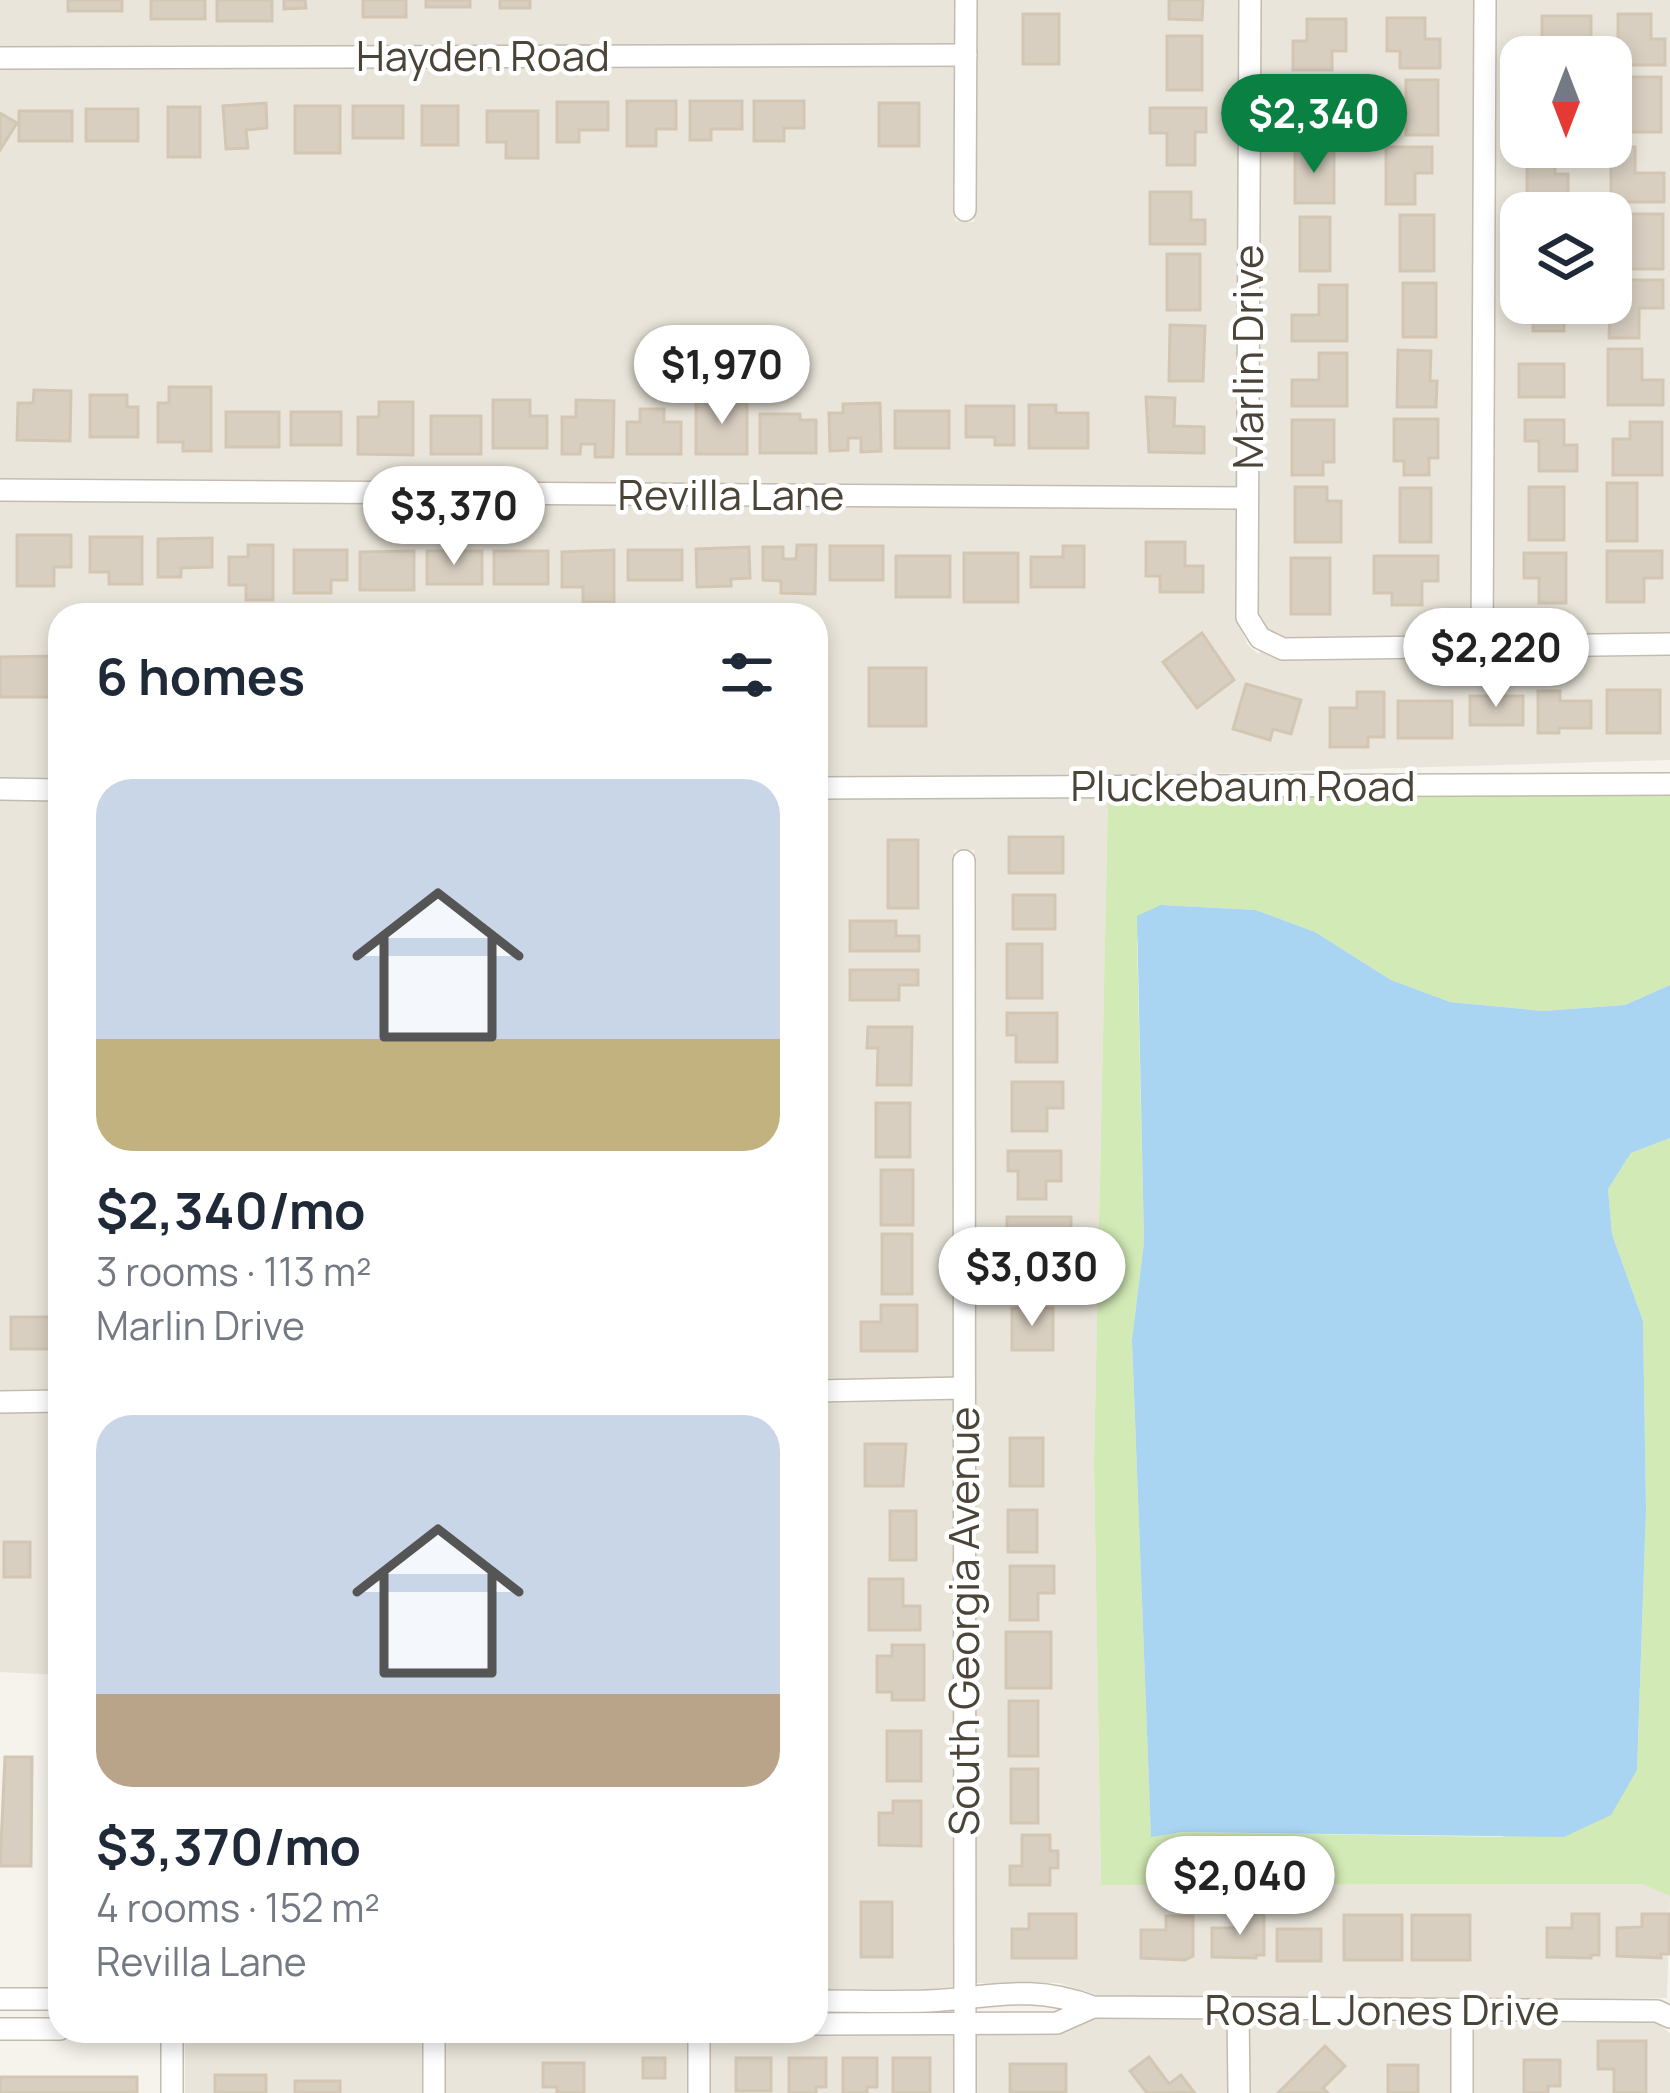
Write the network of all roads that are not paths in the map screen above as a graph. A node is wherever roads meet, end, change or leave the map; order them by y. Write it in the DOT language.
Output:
graph roads {
  1 [pos="966,0"];
  2 [pos="1250,0"];
  3 [pos="1485,0"];
  4 [pos="966,56"];
  5 [pos="0,58"];
  6 [pos="965,210"];
  7 [pos="0,490"];
  8 [pos="1247,498"];
  9 [pos="1670,644"];
  10 [pos="1482,646"];
  11 [pos="1670,784"];
  12 [pos="828,788"];
  13 [pos="0,789"];
  14 [pos="48,790"];
  15 [pos="964,861"];
  16 [pos="964,1388"];
  17 [pos="828,1391"];
  18 [pos="48,1401"];
  19 [pos="0,1402"];
  20 [pos="966,1996"];
  21 [pos="0,1999"];
  22 [pos="48,2000"];
  23 [pos="828,2001"];
  24 [pos="1093,2007"];
  25 [pos="1238,2009"];
  26 [pos="1462,2013"];
  27 [pos="1670,2017"];
  28 [pos="966,2023"];
  29 [pos="828,2024"];
  30 [pos="0,2029"];
  31 [pos="48,2029"];
  32 [pos="172,2043"];
  33 [pos="434,2043"];
  34 [pos="699,2043"];
  35 [pos="172,2093"];
  36 [pos="434,2093"];
  37 [pos="699,2093"];
  38 [pos="965,2093"];
  39 [pos="1239,2093"];
  40 [pos="1462,2093"];
  1 -- 4 [label="street"];
  2 -- 8 [label="street, Marlin Drive"];
  3 -- 10 [label="street"];
  4 -- 5 [label="street, Hayden Road"];
  4 -- 6 [label="street"];
  7 -- 8 [label="street, Revilla Lane"];
  8 -- 10 [label="street, Marlin Drive"];
  9 -- 10 [label="street"];
  11 -- 12 [label="street, Pluckebaum Road"];
  13 -- 14 [label="street"];
  15 -- 16 [label="street, South Georgia Avenue"];
  16 -- 17 [label="street"];
  16 -- 20 [label="street, South Georgia Avenue"];
  18 -- 19 [label="street"];
  20 -- 23 [label="street, Rosa L Jones Drive"];
  20 -- 24 [label="street, Rosa L Jones Drive"];
  20 -- 28 [label="street, South Georgia Avenue"];
  21 -- 22 [label="street"];
  24 -- 25 [label="street, Rosa L Jones Drive"];
  24 -- 28 [label="street, Rosa L Jones Drive"];
  25 -- 26 [label="street, Rosa L Jones Drive"];
  25 -- 39 [label="street"];
  26 -- 27 [label="street, Rosa L Jones Drive"];
  26 -- 40 [label="street"];
  28 -- 29 [label="street, Rosa L Jones Drive"];
  28 -- 38 [label="street, South Georgia Avenue"];
  30 -- 31 [label="street"];
  32 -- 35 [label="street"];
  33 -- 36 [label="street"];
  34 -- 37 [label="street"];
}
